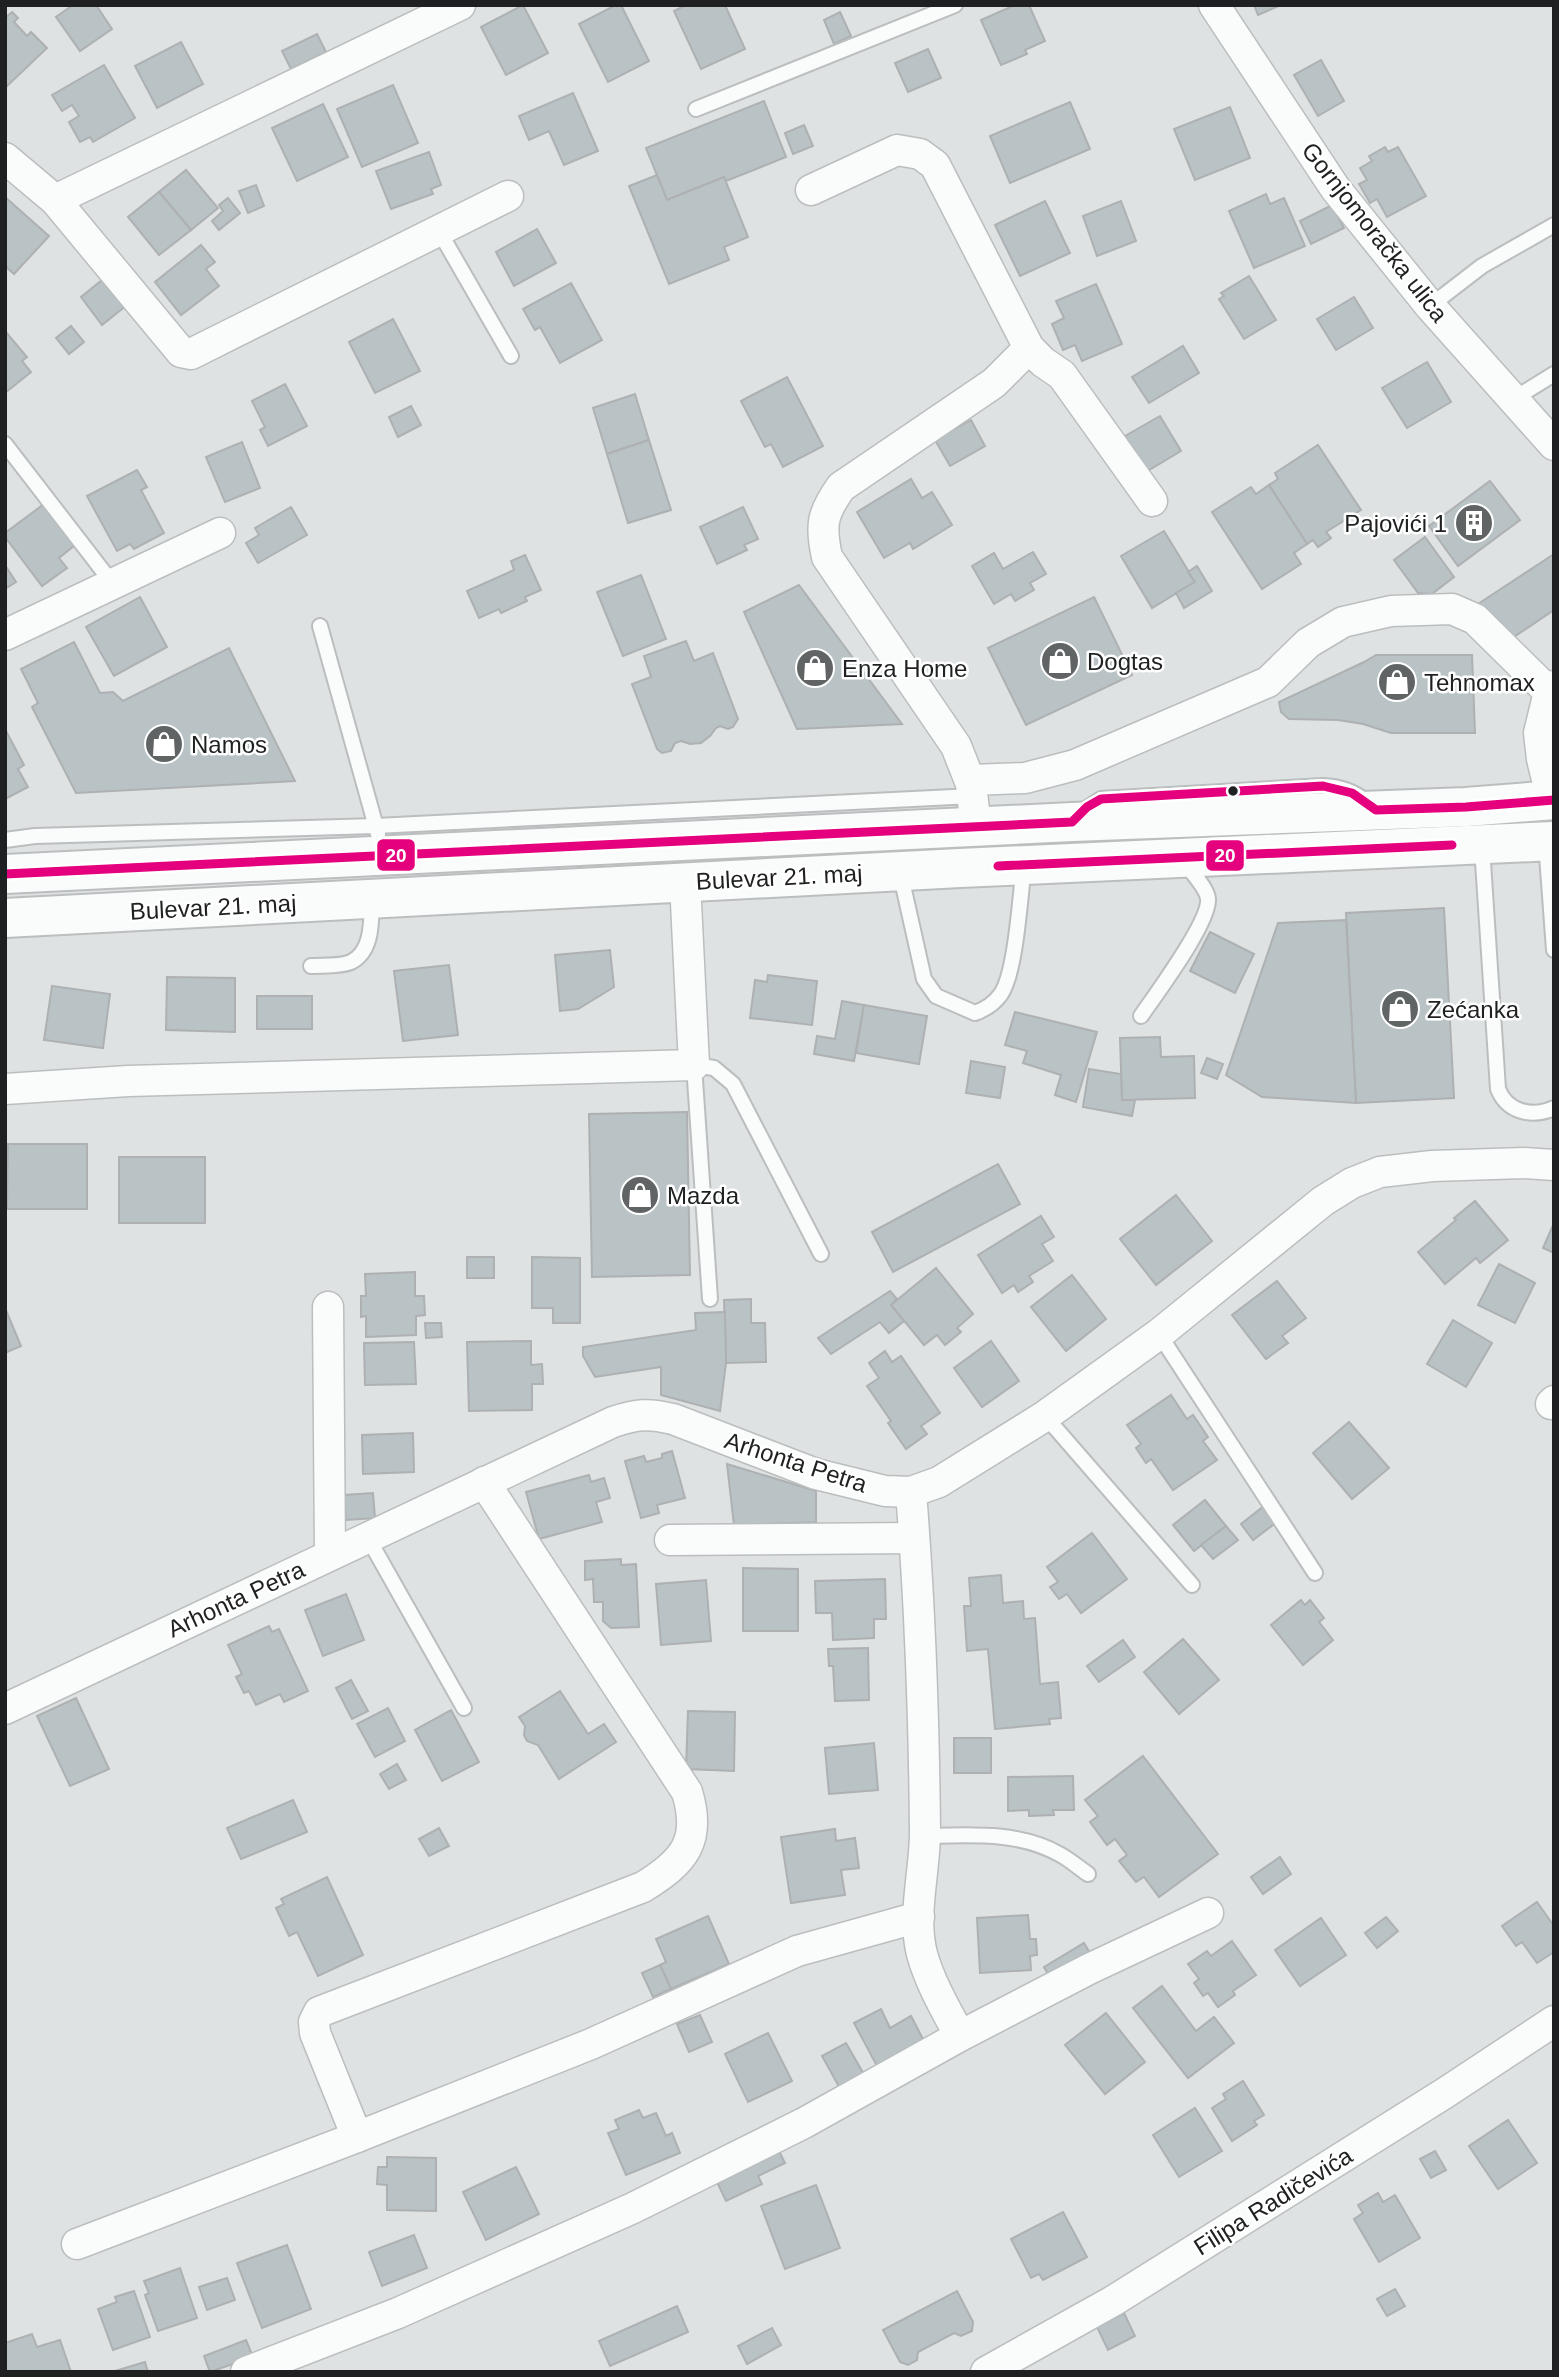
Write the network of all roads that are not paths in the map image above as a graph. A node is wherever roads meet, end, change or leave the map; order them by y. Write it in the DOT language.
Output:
graph roads {
  1 [pos="460,5"];
  2 [pos="955,5"];
  3 [pos="1214,5"];
  4 [pos="696,109"];
  5 [pos="5,158"];
  6 [pos="811,190"];
  7 [pos="508,197"];
  8 [pos="55,200"];
  9 [pos="1554,225"];
  10 [pos="439,231"];
  11 [pos="1430,306"];
  12 [pos="1029,348"];
  13 [pos="511,356"];
  14 [pos="1554,374"];
  15 [pos="1513,400"];
  16 [pos="5,444"];
  17 [pos="1554,445"];
  18 [pos="1152,501"];
  19 [pos="220,533"];
  20 [pos="113,584"];
  21 [pos="320,626"];
  22 [pos="5,635"];
  23 [pos="1551,689"];
  24 [pos="1553,800"];
  25 [pos="973,801"];
  26 [pos="380,841"];
  27 [pos="1550,841"];
  28 [pos="1481,844"];
  29 [pos="8,853"];
  30 [pos="1182,859"];
  31 [pos="1024,865"];
  32 [pos="900,871"];
  33 [pos="685,882"];
  34 [pos="373,899"];
  35 [pos="5,918"];
  36 [pos="1554,950"];
  37 [pos="311,966"];
  38 [pos="1141,1016"];
  39 [pos="694,1065"];
  40 [pos="5,1088"];
  41 [pos="1554,1108"];
  42 [pos="1554,1165"];
  43 [pos="821,1254"];
  44 [pos="710,1299"];
  45 [pos="328,1307"];
  46 [pos="1159,1334"];
  47 [pos="1045,1416"];
  48 [pos="484,1482"];
  49 [pos="911,1492"];
  50 [pos="368,1538"];
  51 [pos="914,1538"];
  52 [pos="670,1540"];
  53 [pos="330,1555"];
  54 [pos="1315,1573"];
  55 [pos="1192,1585"];
  56 [pos="464,1708"];
  57 [pos="5,1709"];
  58 [pos="925,1836"];
  59 [pos="1088,1874"];
  60 [pos="1208,1913"];
  61 [pos="919,1917"];
  62 [pos="1554,2021"];
  63 [pos="960,2036"];
  64 [pos="357,2137"];
  65 [pos="77,2244"];
  66 [pos="246,2372"];
  67 [pos="986,2372"];
  1 -- 8 [label="street"];
  2 -- 4 [label="lane"];
  3 -- 11 [label="street, Gornjomoračka ulica"];
  5 -- 8 [label="street"];
  6 -- 12 [label="street"];
  7 -- 10 [label="street"];
  8 -- 10 [label="street"];
  9 -- 11 [label="lane"];
  10 -- 13 [label="lane"];
  11 -- 15 [label="street, Gornjomoračka ulica"];
  12 -- 18 [label="street"];
  12 -- 25 [label="street"];
  14 -- 15 [label="lane"];
  15 -- 17 [label="street, Gornjomoračka ulica"];
  16 -- 20 [label="lane"];
  19 -- 20 [label="street"];
  20 -- 22 [label="street"];
  21 -- 26 [label="lane"];
  23 -- 24 [label="street"];
  23 -- 25 [label="street"];
  24 -- 25 [label="main road, Bulevar 21. maj"];
  25 -- 26 [label="main road, Bulevar 21. maj"];
  26 -- 29 [label="main road, Bulevar 21. maj"];
  27 -- 28 [label="main road, Bulevar 21. maj"];
  27 -- 36 [label="lane"];
  28 -- 30 [label="main road, Bulevar 21. maj"];
  28 -- 41 [label="lane"];
  30 -- 31 [label="main road, Bulevar 21. maj"];
  30 -- 38 [label="lane"];
  31 -- 32 [label="main road, Bulevar 21. maj"];
  31 -- 32 [label="lane"];
  32 -- 33 [label="main road, Bulevar 21. maj"];
  33 -- 34 [label="main road, Bulevar 21. maj"];
  33 -- 39 [label="street"];
  34 -- 35 [label="main road, Bulevar 21. maj"];
  34 -- 37 [label="lane"];
  39 -- 40 [label="street"];
  39 -- 43 [label="lane"];
  39 -- 44 [label="lane"];
  42 -- 46 [label="street, Arhonta Petra"];
  45 -- 53 [label="street"];
  46 -- 47 [label="street, Arhonta Petra"];
  46 -- 54 [label="lane"];
  47 -- 49 [label="street, Arhonta Petra"];
  47 -- 55 [label="lane"];
  48 -- 49 [label="street, Arhonta Petra"];
  48 -- 50 [label="street, Arhonta Petra"];
  48 -- 64 [label="street"];
  49 -- 51 [label="street"];
  50 -- 53 [label="street, Arhonta Petra"];
  50 -- 56 [label="lane"];
  51 -- 52 [label="street"];
  51 -- 58 [label="street"];
  53 -- 57 [label="street, Arhonta Petra"];
  58 -- 59 [label="lane"];
  58 -- 61 [label="street"];
  60 -- 63 [label="street"];
  61 -- 63 [label="street"];
  61 -- 64 [label="street"];
  62 -- 67 [label="street, Filipa Radičevića"];
  63 -- 66 [label="street"];
  64 -- 65 [label="street"];
}
